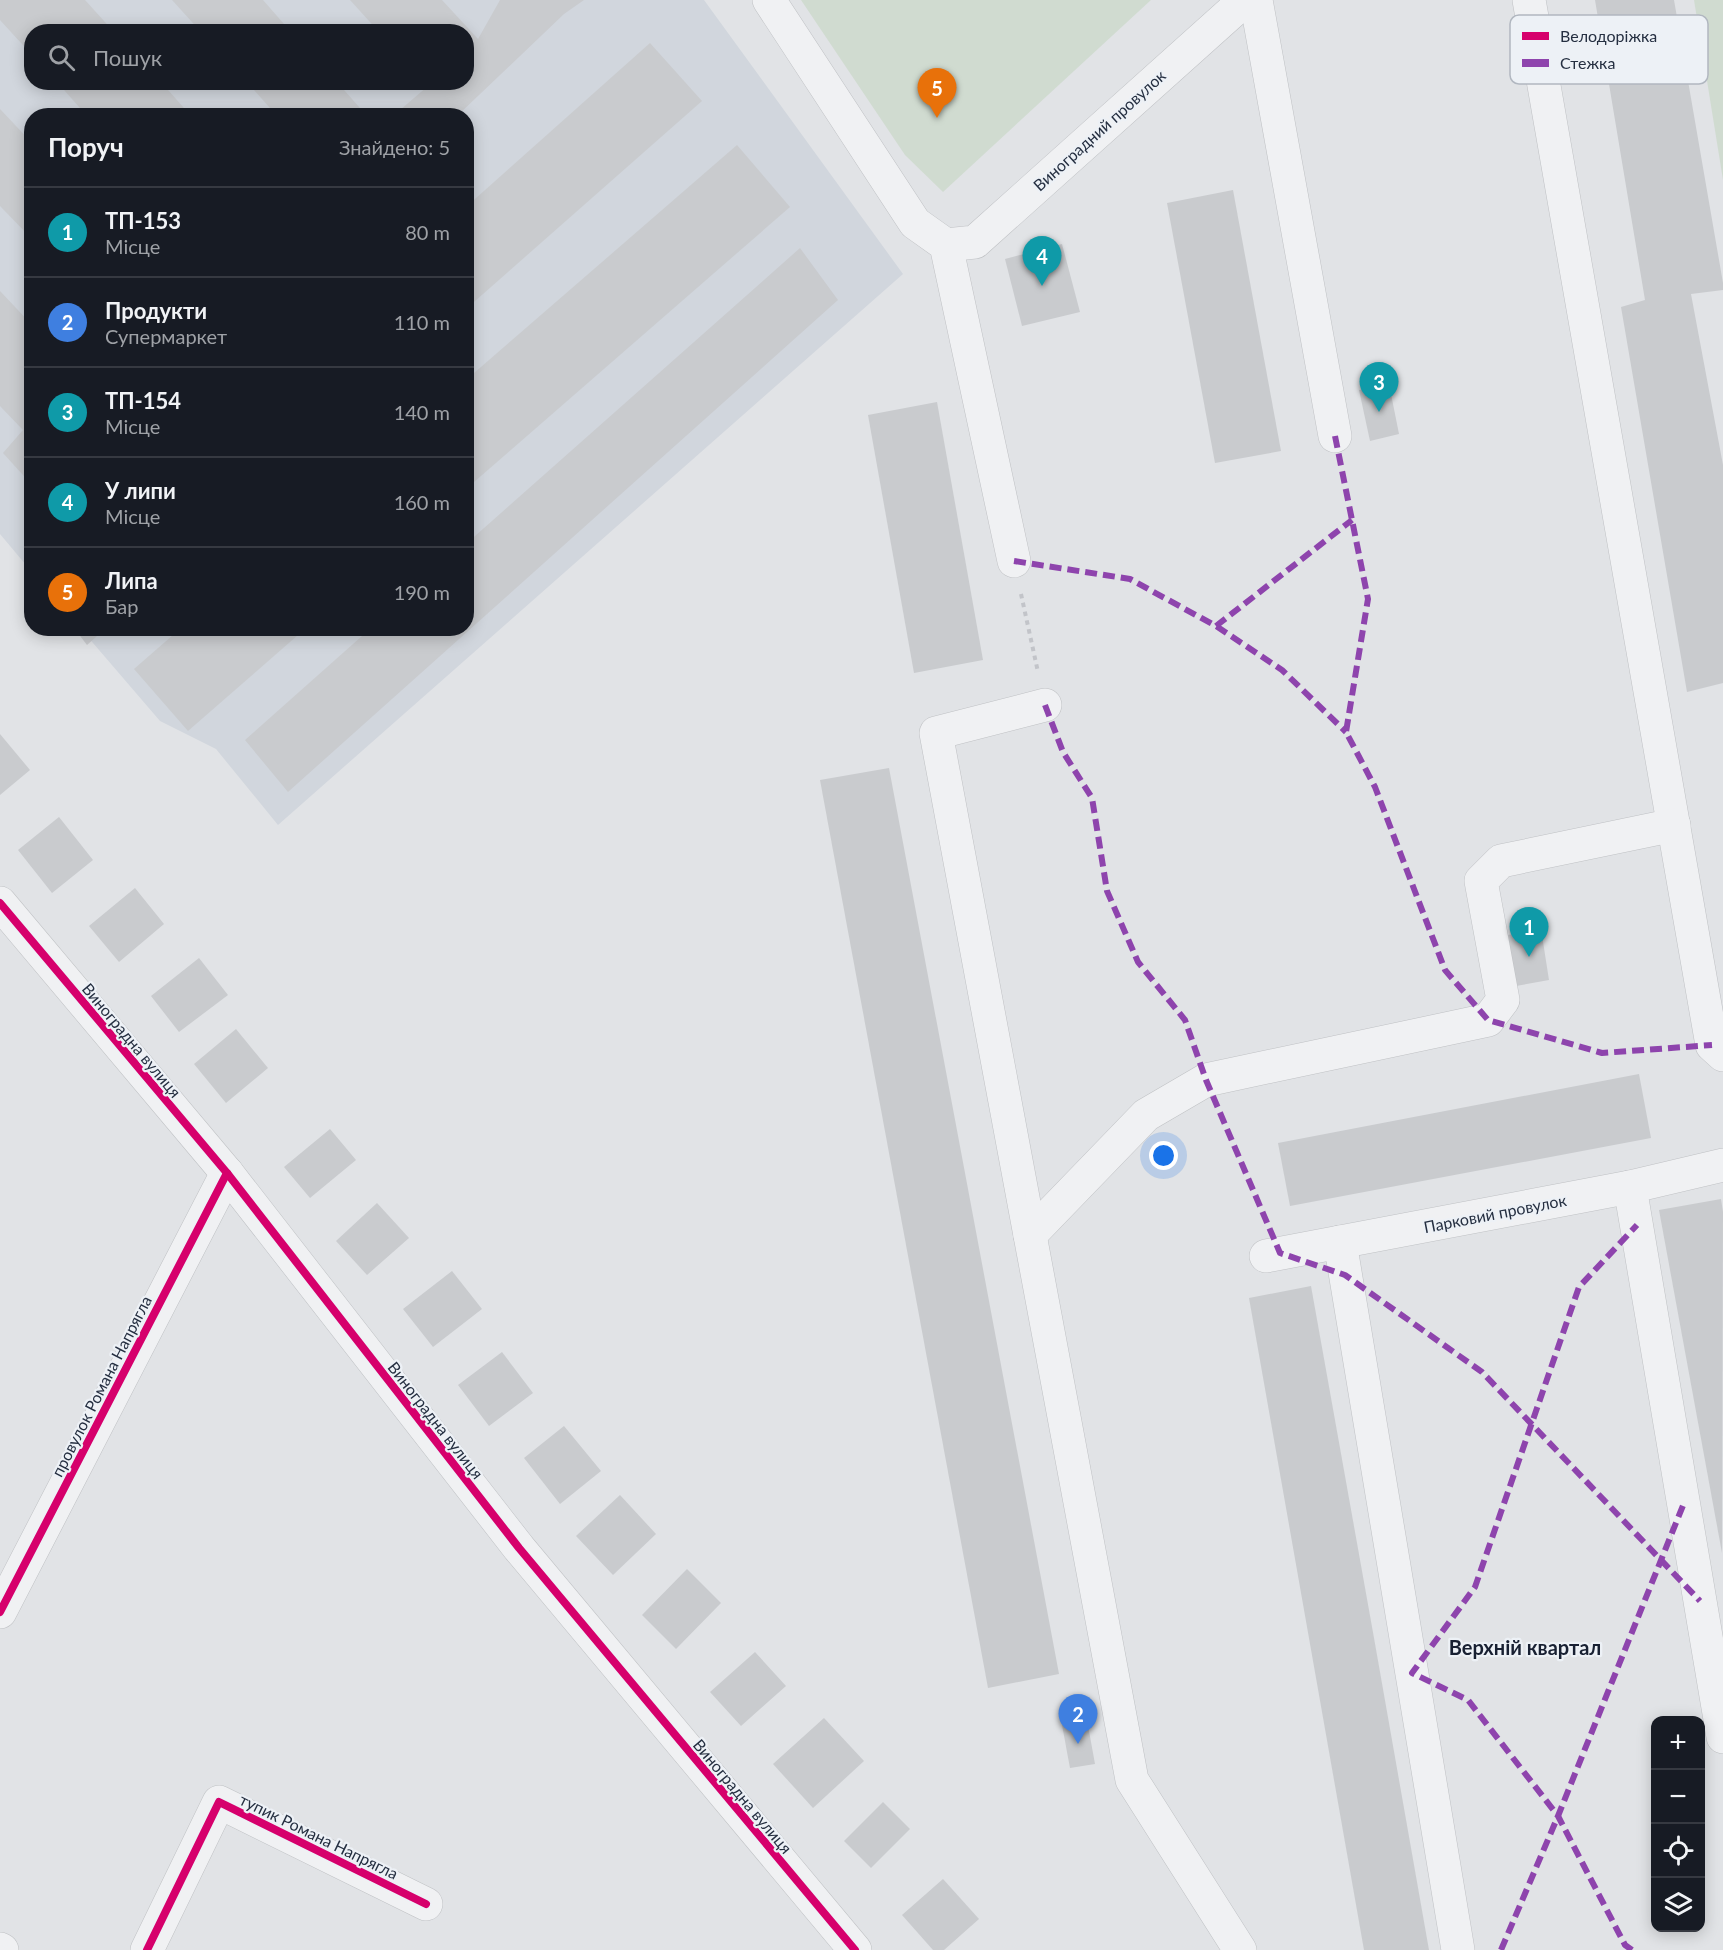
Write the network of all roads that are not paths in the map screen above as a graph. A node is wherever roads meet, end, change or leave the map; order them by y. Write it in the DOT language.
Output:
graph roads {
  1 [pos="769,0"];
  2 [pos="1245,0"];
  3 [pos="1256,0"];
  4 [pos="1529,0"];
  5 [pos="1532,15"];
  6 [pos="1544,84"];
  7 [pos="946,245"];
  8 [pos="1335,436"];
  9 [pos="1014,561"];
  10 [pos="1045,705"];
  11 [pos="1674,825"];
  12 [pos="0,903"];
  13 [pos="1723,1055"];
  14 [pos="1723,1165"];
  15 [pos="227,1173"];
  16 [pos="1630,1186"];
  17 [pos="1030,1235"];
  18 [pos="1340,1242"];
  19 [pos="1266,1256"];
  20 [pos="0,1612"];
  21 [pos="1723,1737"];
  22 [pos="426,1904"];
  23 [pos="147,1950"];
  24 [pos="855,1950"];
  25 [pos="1239,1950"];
  26 [pos="1458,1950"];
  1 -- 7 [label="street"];
  2 -- 7 [label="street, Виноградний провулок"];
  3 -- 8 [label="street"];
  4 -- 5 [label="street"];
  6 -- 11 [label="street"];
  7 -- 9 [label="street"];
  10 -- 17 [label="street"];
  11 -- 13 [label="street"];
  11 -- 17 [label="street"];
  12 -- 15 [label="street, Виноградна вулиця"];
  14 -- 16 [label="street, Парковий провулок"];
  15 -- 20 [label="street, провулок Романа Напрягла"];
  15 -- 24 [label="street, Виноградна вулиця"];
  16 -- 18 [label="street, Парковий провулок"];
  16 -- 21 [label="street"];
  17 -- 25 [label="street"];
  18 -- 19 [label="street, Парковий провулок"];
  18 -- 26 [label="street"];
  22 -- 23 [label="street, тупик Романа Напрягла"];
}
